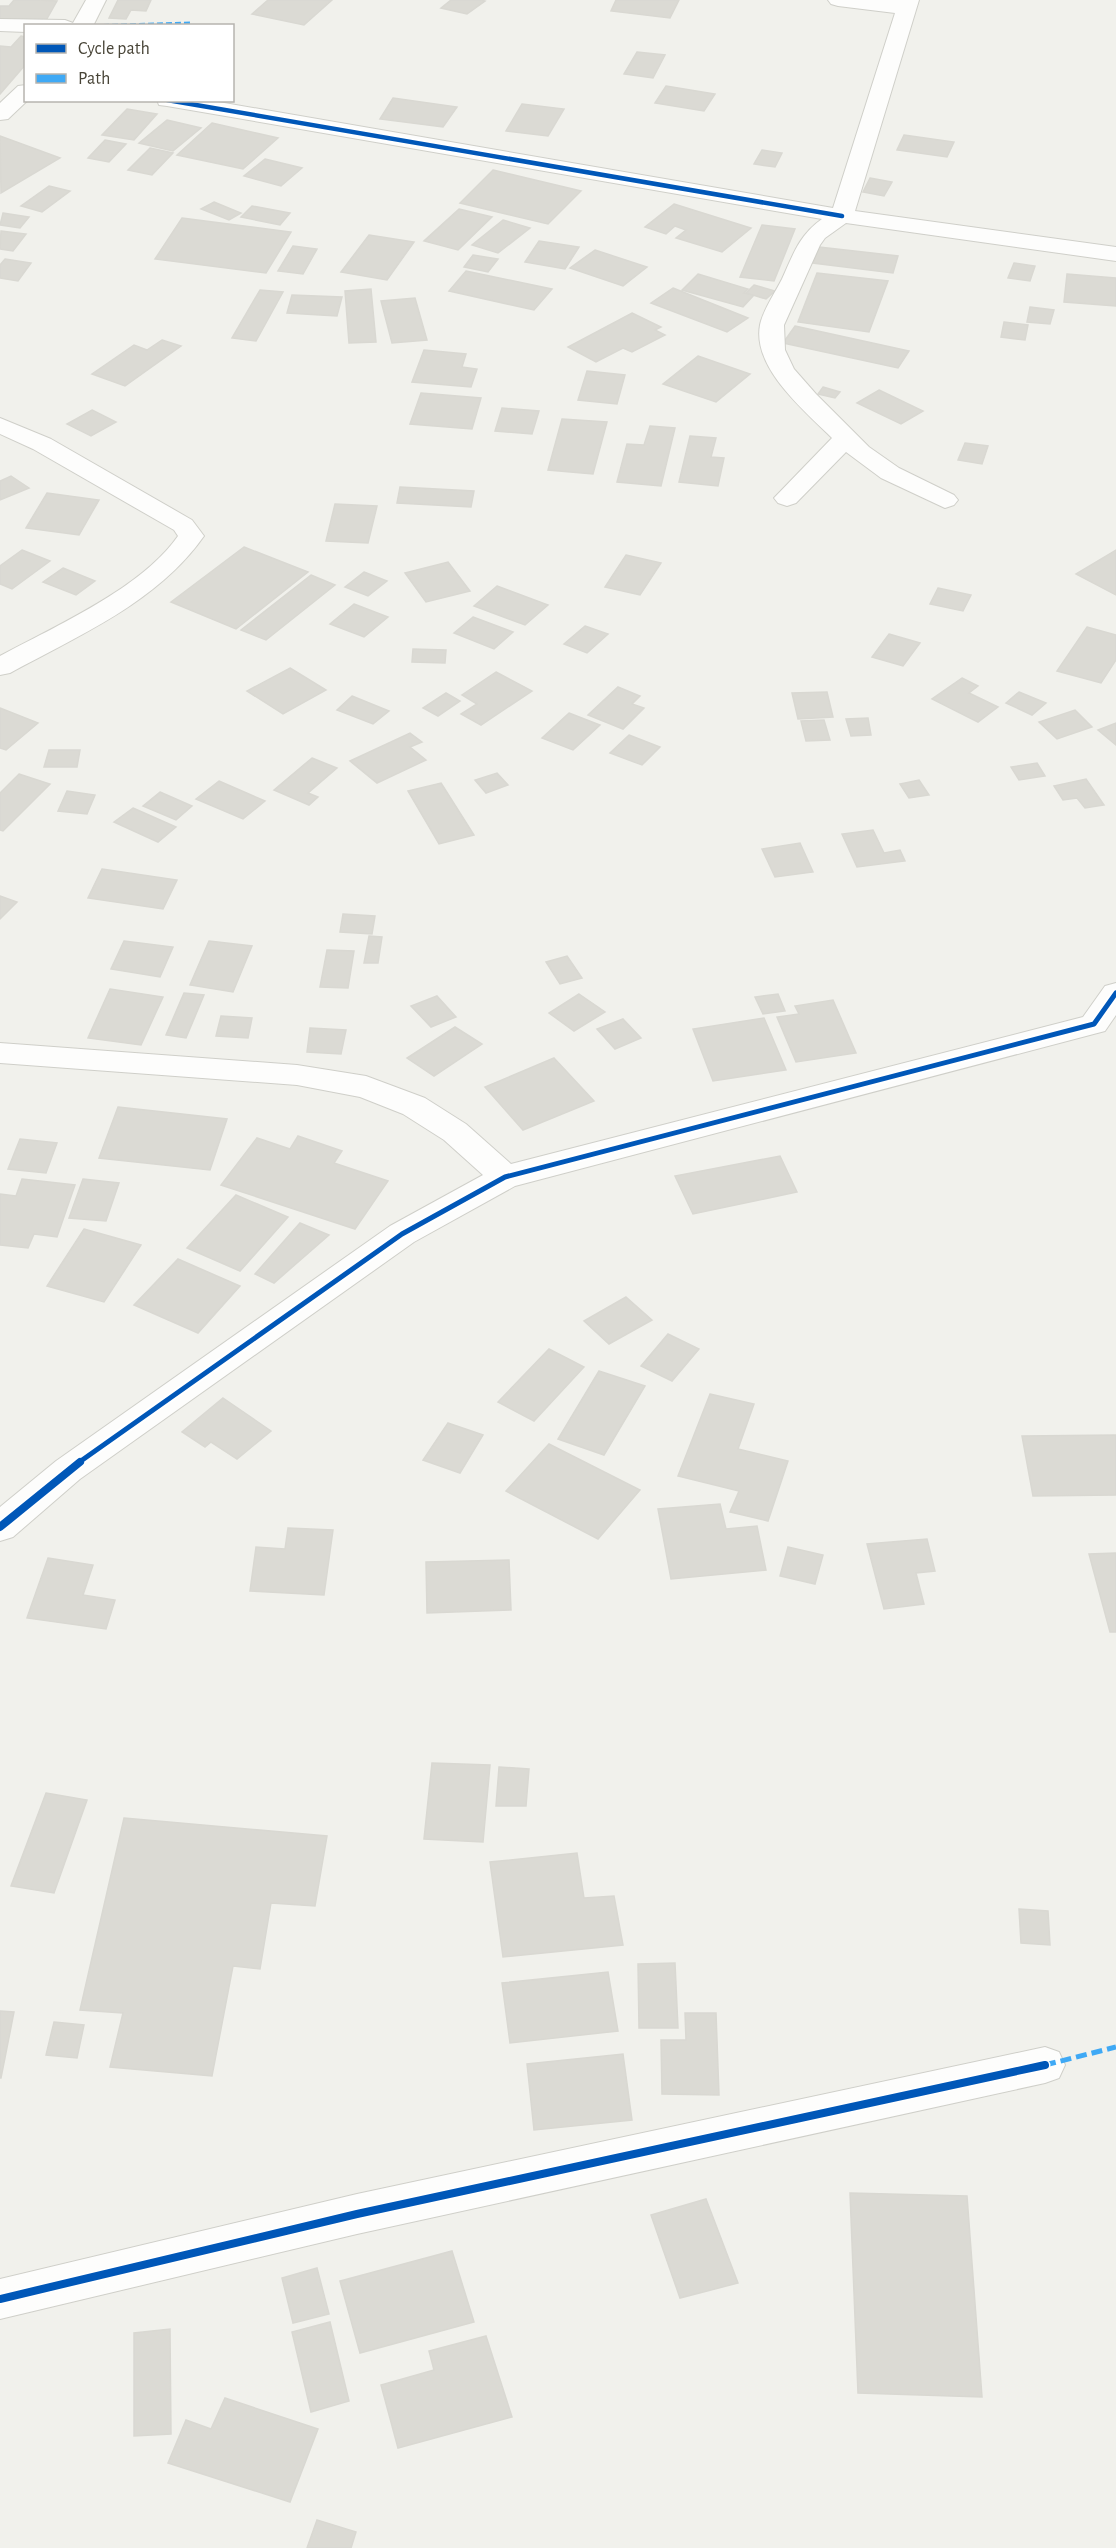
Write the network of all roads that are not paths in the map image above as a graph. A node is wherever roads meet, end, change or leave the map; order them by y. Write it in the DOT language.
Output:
graph roads {
  1 [pos="96,0"];
  2 [pos="838,0"];
  3 [pos="907,4"];
  4 [pos="82,24"];
  5 [pos="0,25"];
  6 [pos="24,25"];
  7 [pos="24,93"];
  8 [pos="179,102"];
  9 [pos="0,114"];
  10 [pos="842,216"];
  11 [pos="1116,254"];
  12 [pos="0,425"];
  13 [pos="844,439"];
  14 [pos="787,498"];
  15 [pos="945,500"];
  16 [pos="0,667"];
  17 [pos="1116,993"];
  18 [pos="1105,1031"];
  19 [pos="0,1053"];
  20 [pos="505,1176"];
  21 [pos="0,1527"];
  22 [pos="1045,2066"];
  23 [pos="0,2299"];
  1 -- 4 [label="street"];
  2 -- 3 [label="street"];
  3 -- 10 [label="street"];
  5 -- 6 [label="street"];
  7 -- 9 [label="street"];
  8 -- 10 [label="street"];
  10 -- 11 [label="street"];
  10 -- 13 [label="street"];
  12 -- 16 [label="street"];
  13 -- 14 [label="street"];
  13 -- 15 [label="street"];
  17 -- 18 [label="street"];
  18 -- 20 [label="street"];
  19 -- 20 [label="street"];
  20 -- 21 [label="street"];
  22 -- 23 [label="street"];
}
